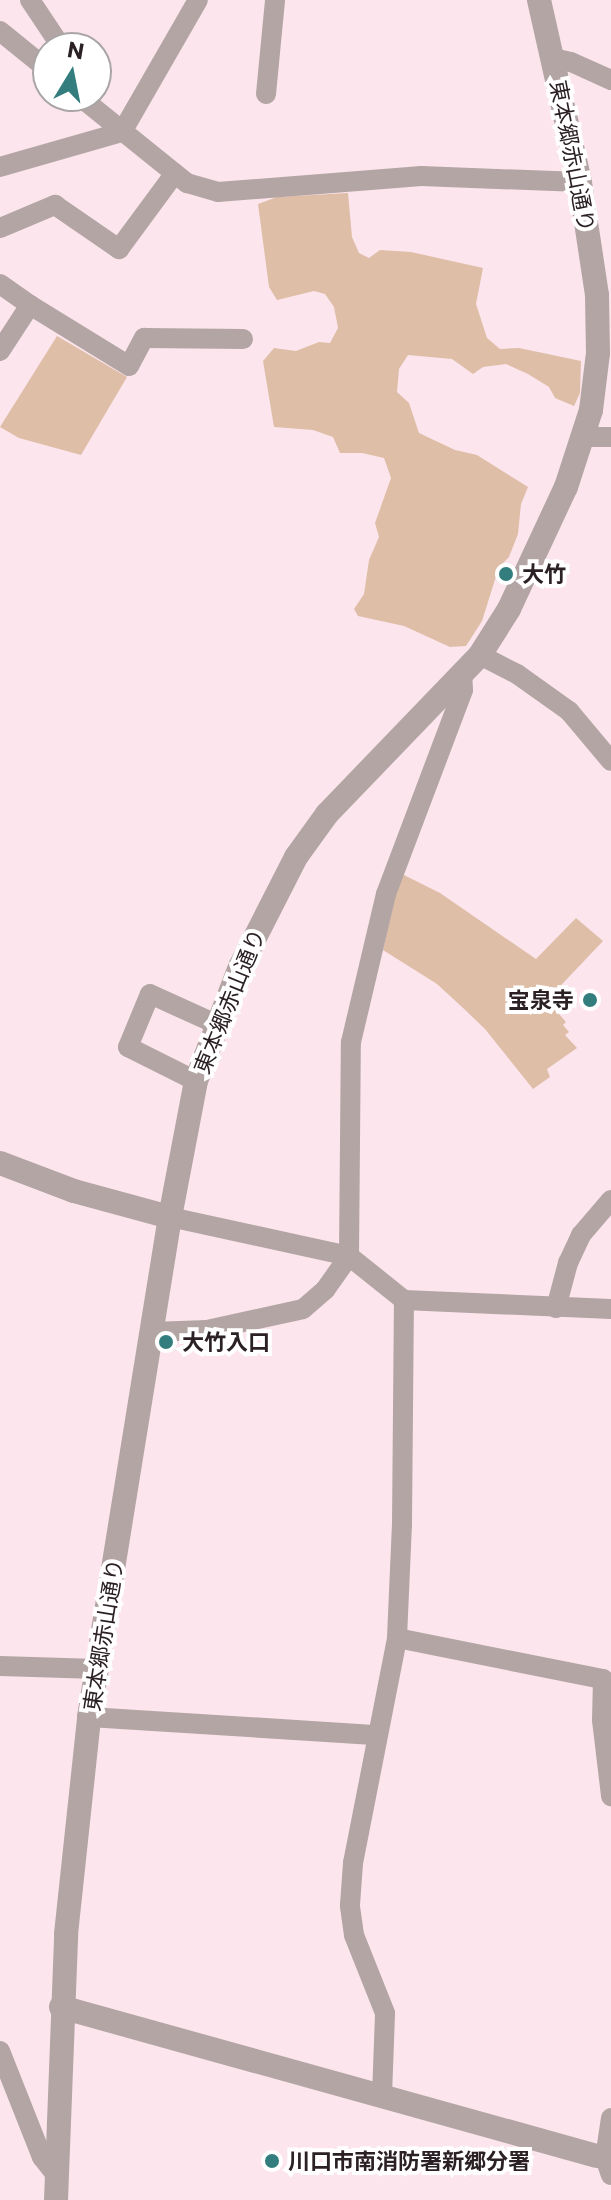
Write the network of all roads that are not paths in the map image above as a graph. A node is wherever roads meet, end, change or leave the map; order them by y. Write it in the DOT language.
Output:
graph roads {
  1 [pos="30,0"];
  2 [pos="198,0"];
  3 [pos="275,0"];
  4 [pos="539,0"];
  5 [pos="0,31"];
  6 [pos="51,32"];
  7 [pos="32,57"];
  8 [pos="553,58"];
  9 [pos="611,80"];
  10 [pos="266,94"];
  11 [pos="98,112"];
  12 [pos="122,132"];
  13 [pos="0,167"];
  14 [pos="175,173"];
  15 [pos="580,182"];
  16 [pos="0,228"];
  17 [pos="0,284"];
  18 [pos="30,305"];
  19 [pos="243,339"];
  20 [pos="0,351"];
  21 [pos="600,434"];
  22 [pos="471,663"];
  23 [pos="611,761"];
  24 [pos="216,1024"];
  25 [pos="196,1081"];
  26 [pos="0,1163"];
  27 [pos="611,1200"];
  28 [pos="170,1217"];
  29 [pos="349,1256"];
  30 [pos="404,1300"];
  31 [pos="556,1308"];
  32 [pos="611,1309"];
  33 [pos="152,1332"];
  34 [pos="397,1638"];
  35 [pos="0,1666"];
  36 [pos="97,1669"];
  37 [pos="89,1717"];
  38 [pos="606,1719"];
  39 [pos="377,1735"];
  40 [pos="611,1796"];
  41 [pos="61,2007"];
  42 [pos="0,2051"];
  43 [pos="382,2096"];
  44 [pos="611,2118"];
  45 [pos="605,2163"];
  46 [pos="56,2188"];
  1 -- 6 [label="street"];
  2 -- 12 [label="street"];
  3 -- 10 [label="street"];
  4 -- 8 [label="street, 東本郷赤山通り"];
  5 -- 7 [label="street"];
  8 -- 9 [label="street"];
  8 -- 15 [label="street, 東本郷赤山通り"];
  11 -- 12 [label="street"];
  12 -- 13 [label="street"];
  12 -- 14 [label="street"];
  14 -- 15 [label="street"];
  14 -- 16 [label="street"];
  15 -- 21 [label="street, 東本郷赤山通り"];
  17 -- 18 [label="street"];
  18 -- 19 [label="street"];
  18 -- 20 [label="street"];
  21 -- 22 [label="street, 東本郷赤山通り"];
  22 -- 23 [label="street"];
  22 -- 24 [label="street, 東本郷赤山通り"];
  22 -- 29 [label="street"];
  24 -- 25 [label="street, 東本郷赤山通り"];
  24 -- 25 [label="street"];
  25 -- 28 [label="street, 東本郷赤山通り"];
  26 -- 28 [label="street"];
  27 -- 31 [label="street"];
  28 -- 29 [label="street"];
  28 -- 33 [label="street, 東本郷赤山通り"];
  29 -- 30 [label="street"];
  29 -- 33 [label="street"];
  30 -- 31 [label="street"];
  30 -- 34 [label="street"];
  31 -- 32 [label="street"];
  33 -- 36 [label="street, 東本郷赤山通り"];
  34 -- 38 [label="street"];
  34 -- 39 [label="street"];
  35 -- 36 [label="street"];
  36 -- 37 [label="street, 東本郷赤山通り"];
  37 -- 39 [label="street"];
  37 -- 41 [label="street, 東本郷赤山通り"];
  38 -- 40 [label="street"];
  39 -- 43 [label="street"];
  41 -- 43 [label="street"];
  41 -- 46 [label="street, 東本郷赤山通り"];
  42 -- 46 [label="street"];
  43 -- 45 [label="street"];
  44 -- 45 [label="street"];
}
